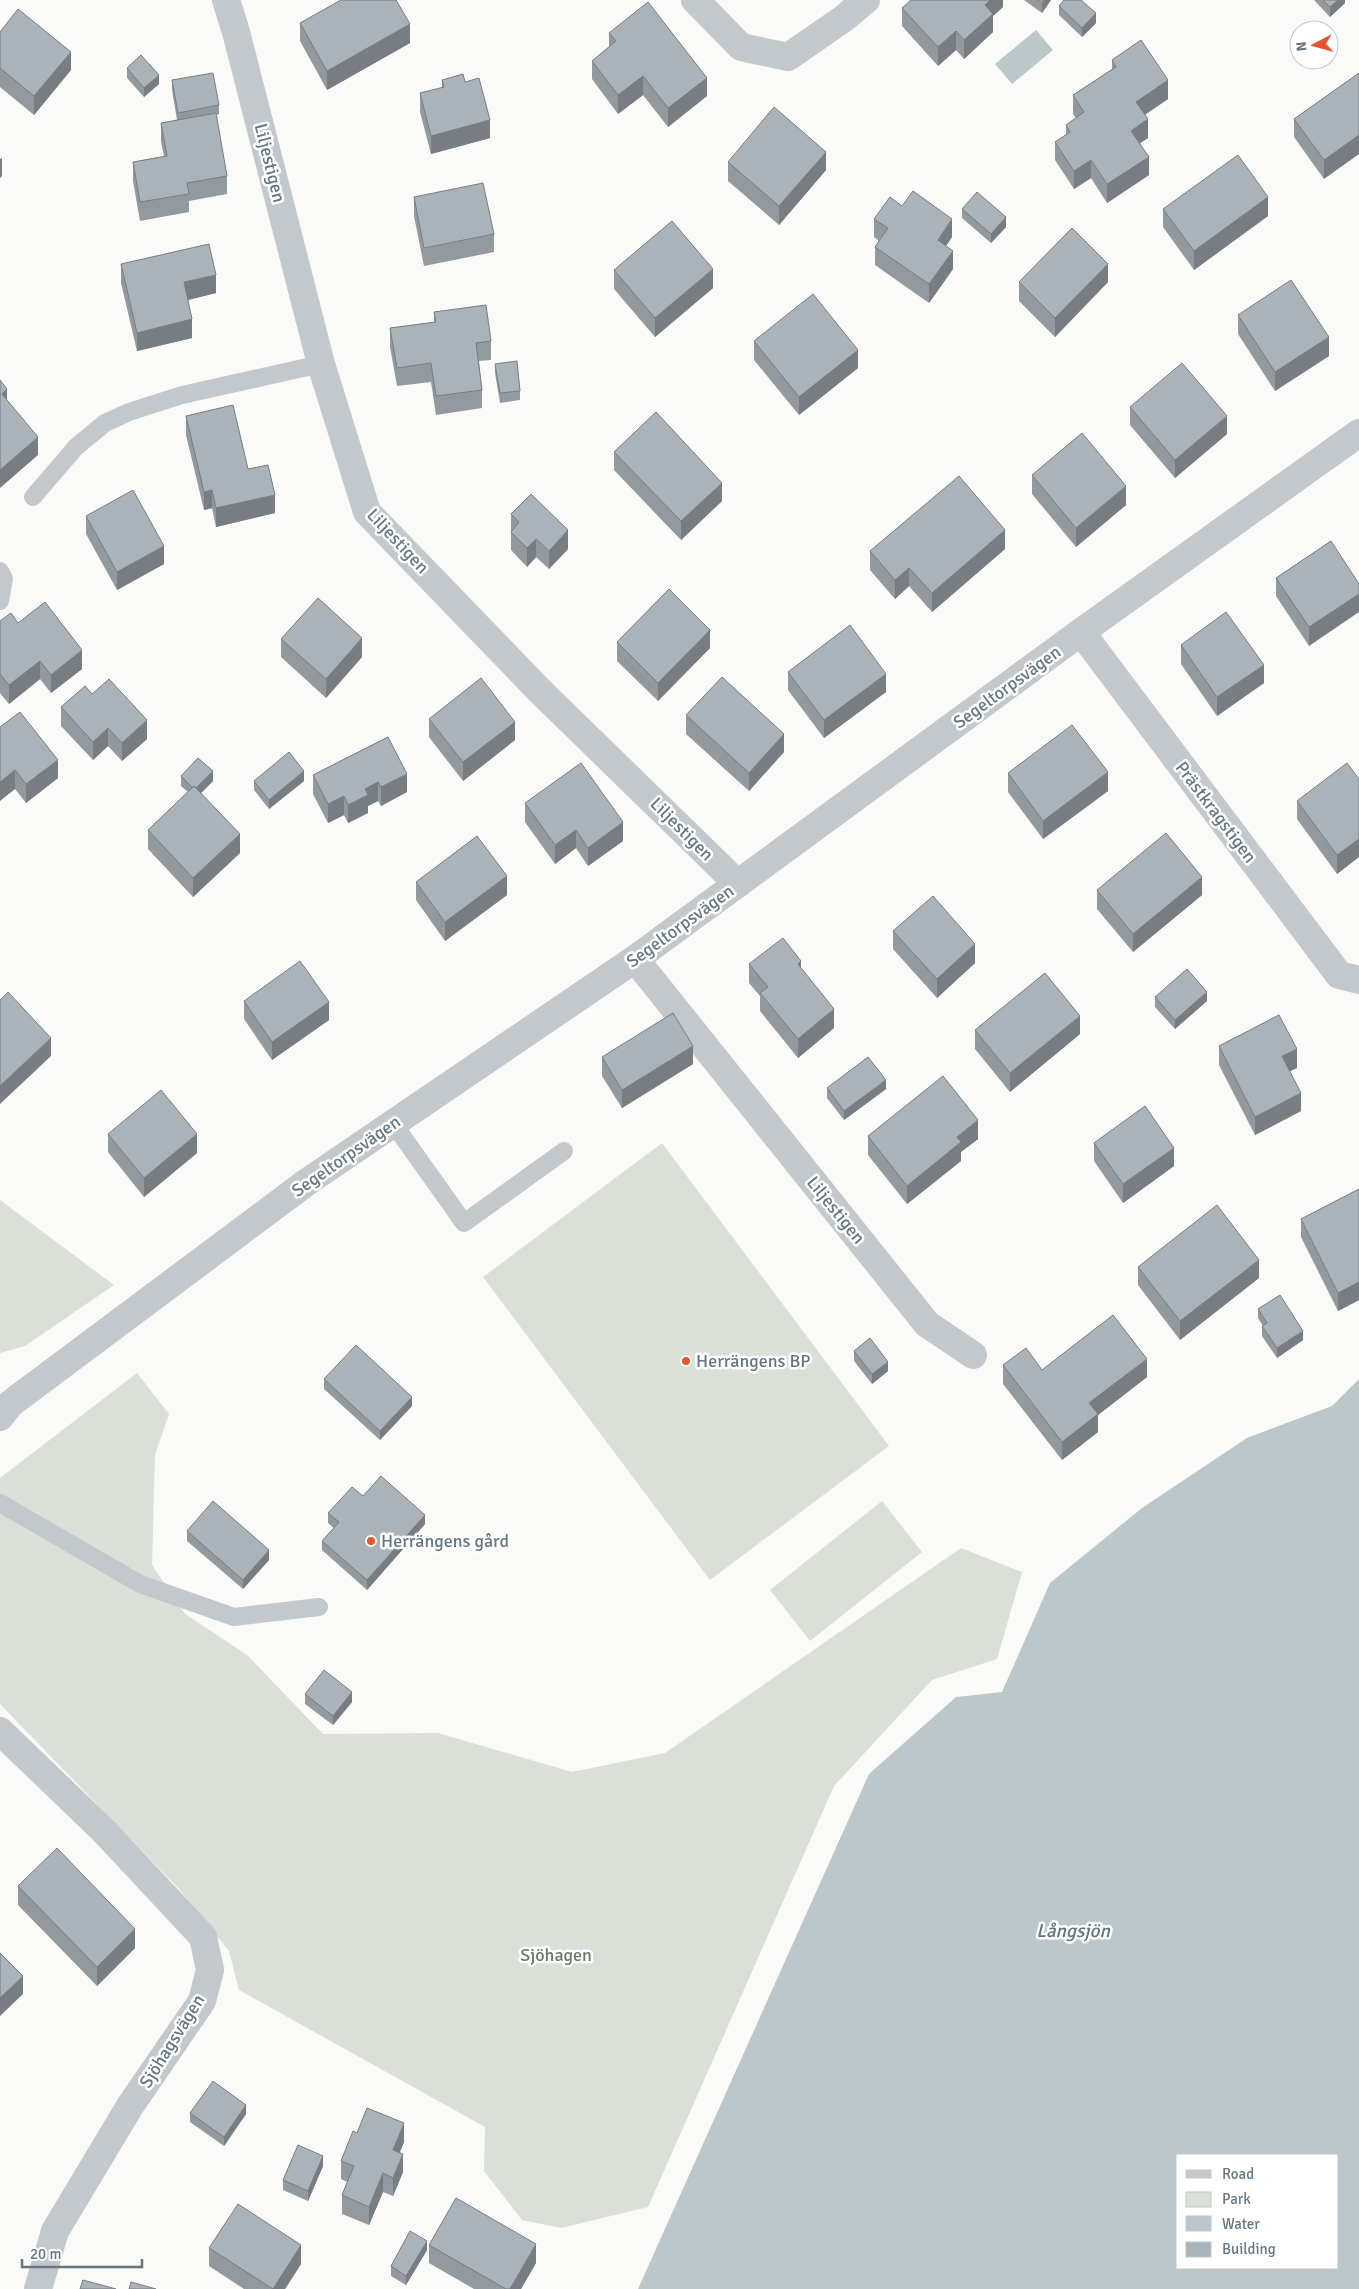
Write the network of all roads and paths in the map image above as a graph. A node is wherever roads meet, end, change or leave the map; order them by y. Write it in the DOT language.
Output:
graph roads {
  1 [pos="226,0"];
  2 [pos="695,0"];
  3 [pos="866,0"];
  4 [pos="321,364"];
  5 [pos="1359,433"];
  6 [pos="34,497"];
  7 [pos="0,571"];
  8 [pos="0,601"];
  9 [pos="1081,632"];
  10 [pos="738,884"];
  11 [pos="635,959"];
  12 [pos="1359,980"];
  13 [pos="393,1123"];
  14 [pos="564,1151"];
  15 [pos="973,1355"];
  16 [pos="3,1408"];
  17 [pos="0,1503"];
  18 [pos="319,1607"];
  19 [pos="0,1732"];
  20 [pos="38,2289"];
  1 -- 4 [label="street, Liljestigen"];
  2 -- 3 [label="street"];
  4 -- 6 [label="lane"];
  4 -- 10 [label="street, Liljestigen"];
  5 -- 9 [label="street, Segeltorpsvägen"];
  7 -- 8 [label="lane"];
  9 -- 10 [label="street, Segeltorpsvägen"];
  9 -- 12 [label="street, Prästkragstigen"];
  10 -- 11 [label="street, Segeltorpsvägen"];
  11 -- 13 [label="street, Segeltorpsvägen"];
  11 -- 15 [label="street, Liljestigen"];
  13 -- 14 [label="lane"];
  13 -- 16 [label="street, Segeltorpsvägen"];
  17 -- 18 [label="lane"];
  19 -- 20 [label="street, Sjöhagsvägen"];
}
